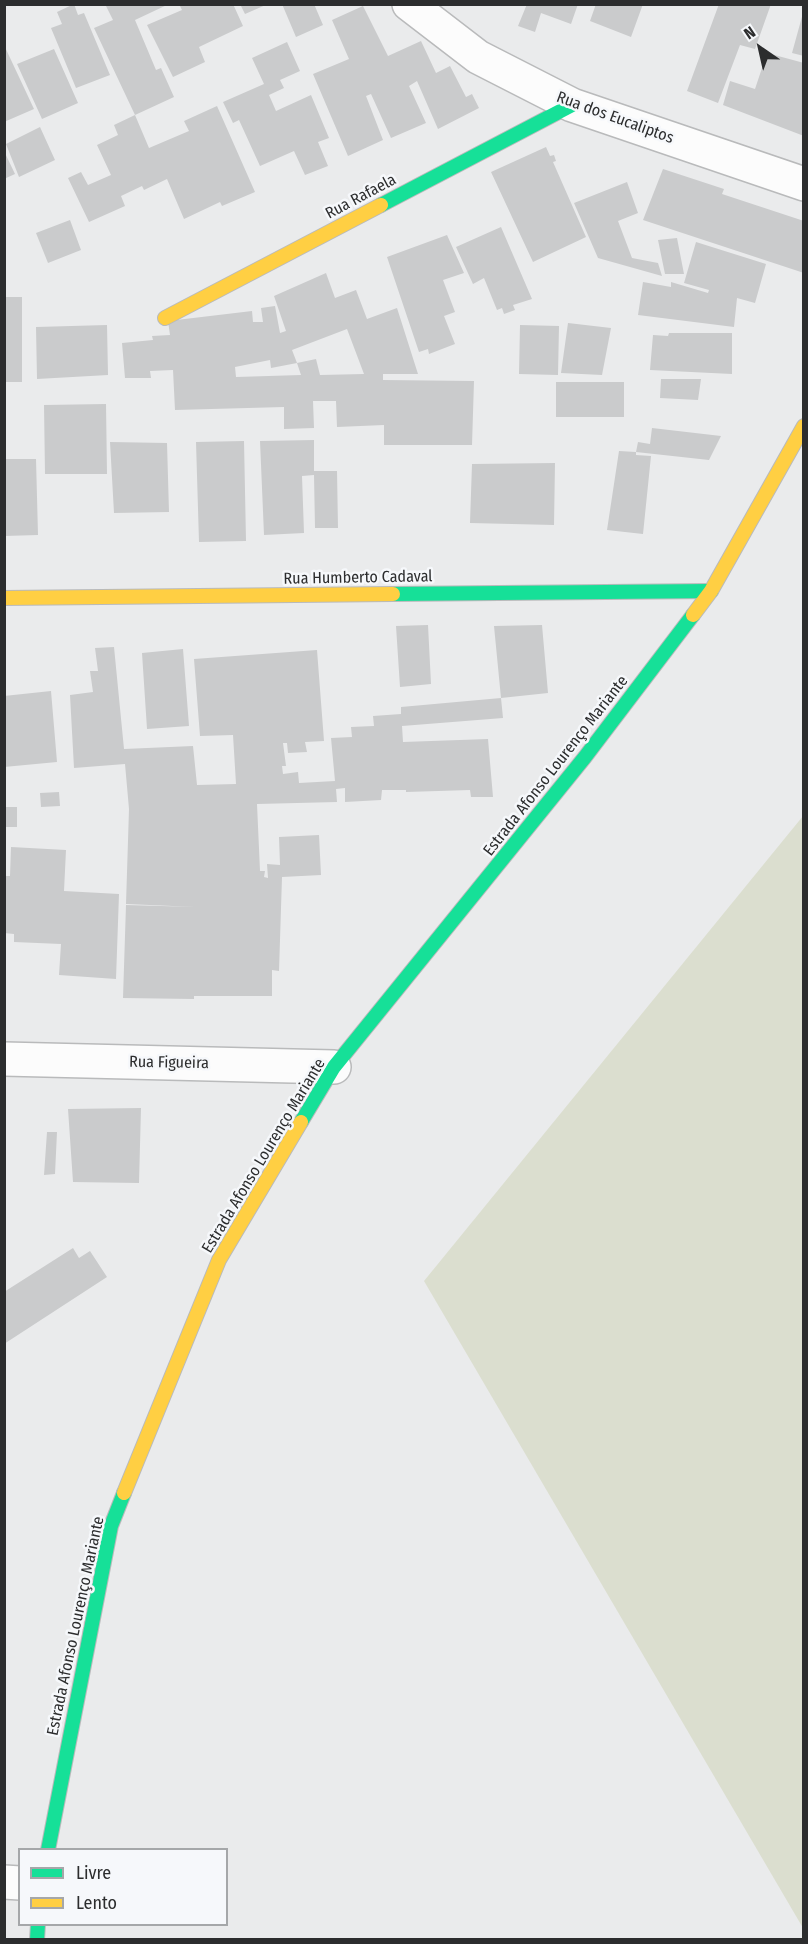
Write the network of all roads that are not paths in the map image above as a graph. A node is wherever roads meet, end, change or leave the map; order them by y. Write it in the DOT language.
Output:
graph roads {
  1 [pos="409,4"];
  2 [pos="572,105"];
  3 [pos="804,184"];
  4 [pos="165,318"];
  5 [pos="804,426"];
  6 [pos="711,591"];
  7 [pos="4,598"];
  8 [pos="4,1059"];
  9 [pos="334,1067"];
  10 [pos="48,1848"];
  1 -- 2 [label="street, Rua dos Eucaliptos"];
  2 -- 3 [label="street, Rua dos Eucaliptos"];
  2 -- 4 [label="main road, Rua Rafaela"];
  5 -- 6 [label="main road, Estrada Afonso Lourenço Mariante"];
  6 -- 7 [label="main road, Rua Humberto Cadaval"];
  6 -- 9 [label="main road, Estrada Afonso Lourenço Mariante"];
  8 -- 9 [label="street, Rua Figueira"];
  9 -- 10 [label="main road, Estrada Afonso Lourenço Mariante"];
}
